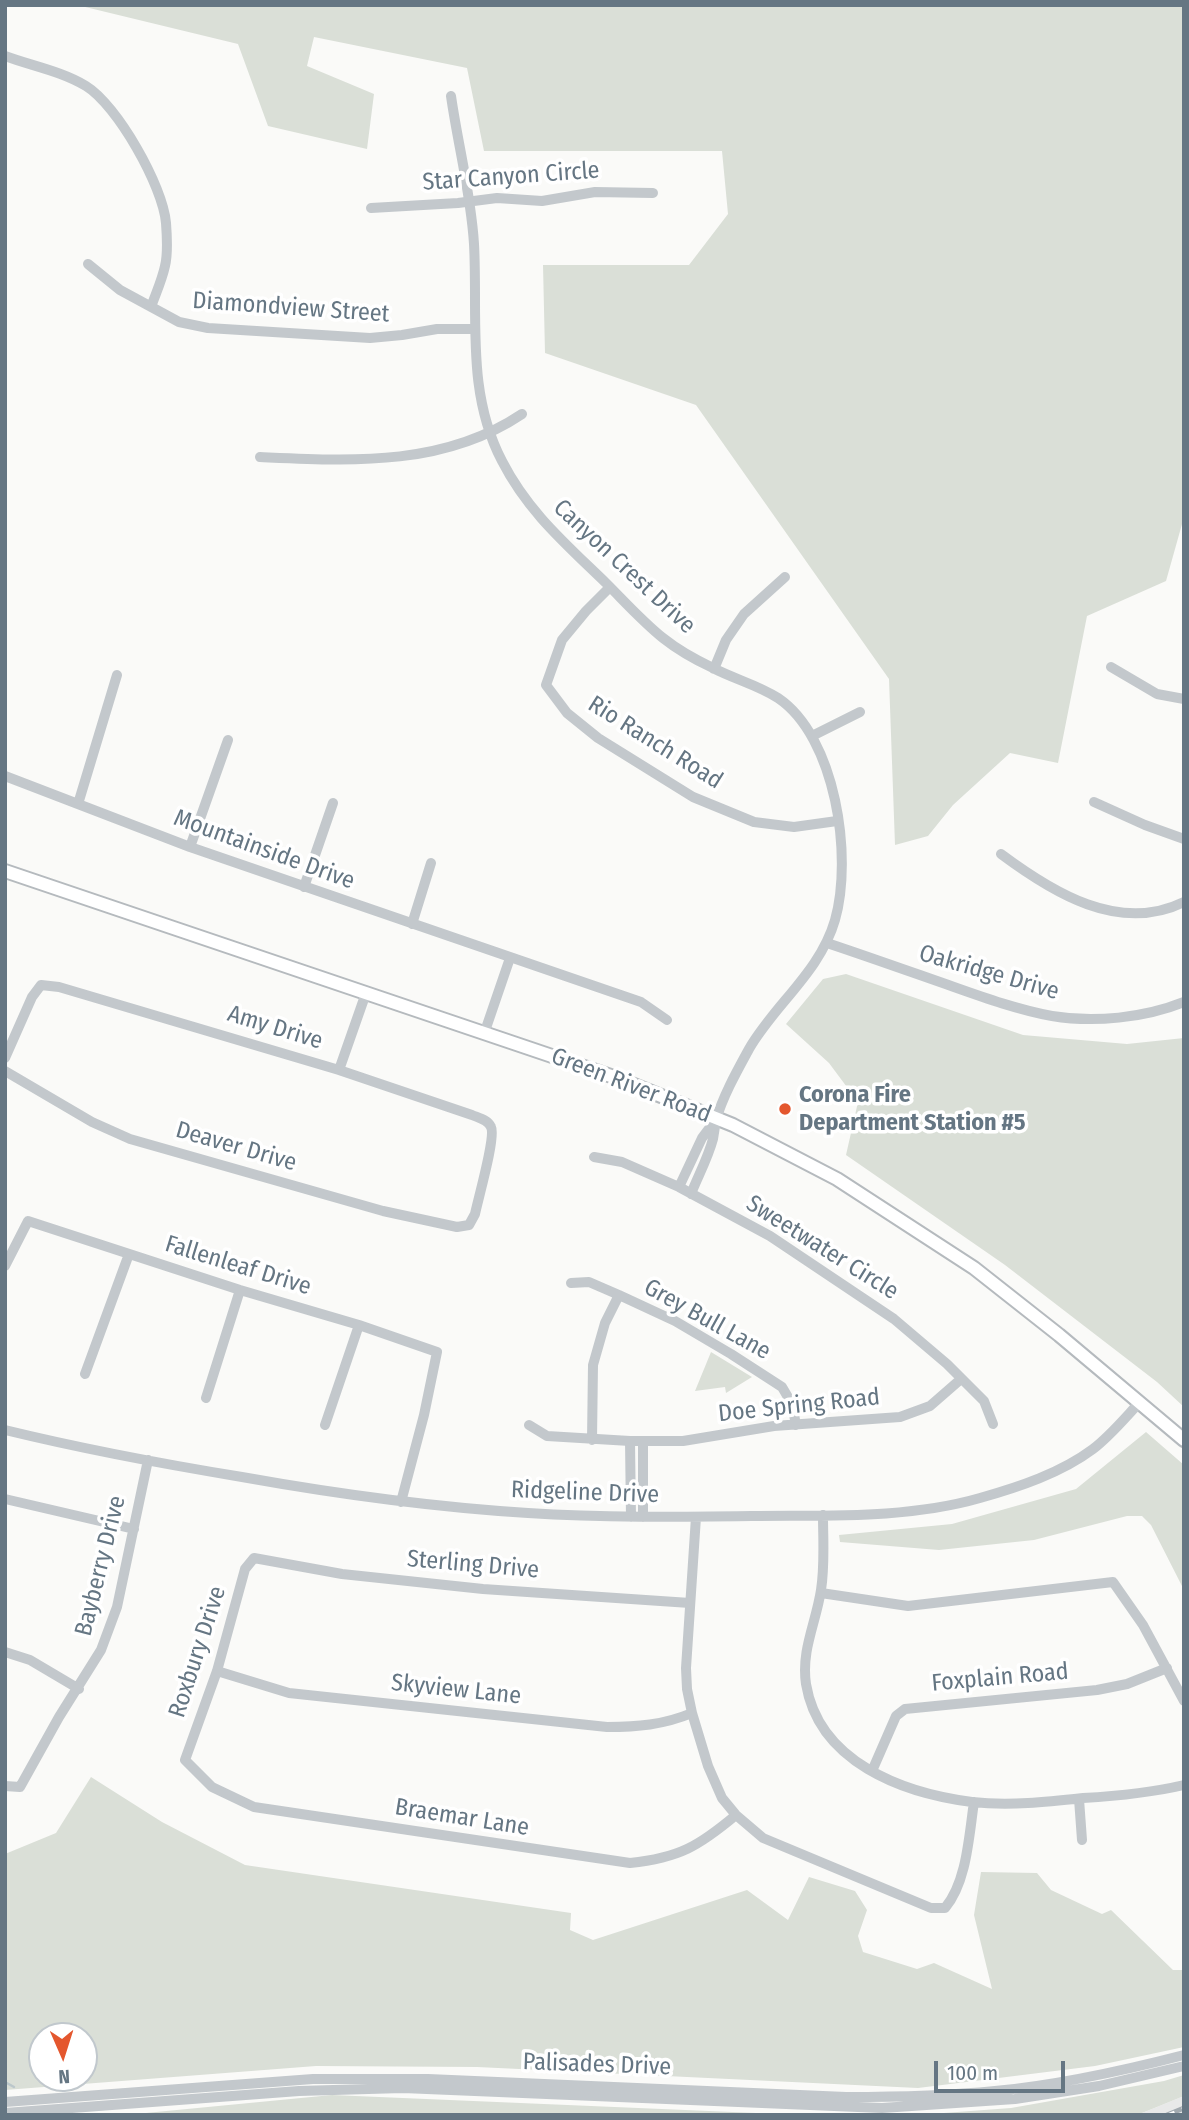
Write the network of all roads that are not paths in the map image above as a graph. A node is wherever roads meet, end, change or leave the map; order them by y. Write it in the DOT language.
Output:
graph roads {
  1 [pos="5,56"];
  2 [pos="451,96"];
  3 [pos="653,193"];
  4 [pos="468,200"];
  5 [pos="371,208"];
  6 [pos="88,264"];
  7 [pos="151,306"];
  8 [pos="475,329"];
  9 [pos="522,414"];
  10 [pos="489,432"];
  11 [pos="260,457"];
  12 [pos="785,576"];
  13 [pos="610,587"];
  14 [pos="1111,667"];
  15 [pos="714,669"];
  16 [pos="117,675"];
  17 [pos="1184,699"];
  18 [pos="860,712"];
  19 [pos="812,736"];
  20 [pos="228,740"];
  21 [pos="5,776"];
  22 [pos="1094,802"];
  23 [pos="333,803"];
  24 [pos="78,804"];
  25 [pos="838,821"];
  26 [pos="1184,839"];
  27 [pos="190,847"];
  28 [pos="1001,854"];
  29 [pos="431,863"];
  30 [pos="5,870"];
  31 [pos="304,887"];
  32 [pos="1184,902"];
  33 [pos="412,924"];
  34 [pos="827,943"];
  35 [pos="510,958"];
  36 [pos="366,993"];
  37 [pos="1184,1002"];
  38 [pos="667,1020"];
  39 [pos="484,1034"];
  40 [pos="5,1058"];
  41 [pos="339,1070"];
  42 [pos="5,1071"];
  43 [pos="717,1118"];
  44 [pos="594,1157"];
  45 [pos="679,1187"];
  46 [pos="691,1194"];
  47 [pos="469,1225"];
  48 [pos="129,1254"];
  49 [pos="5,1266"];
  50 [pos="571,1283"];
  51 [pos="240,1290"];
  52 [pos="619,1295"];
  53 [pos="359,1325"];
  54 [pos="85,1374"];
  55 [pos="961,1379"];
  56 [pos="206,1398"];
  57 [pos="1139,1403"];
  58 [pos="993,1424"];
  59 [pos="325,1425"];
  60 [pos="529,1425"];
  61 [pos="796,1425"];
  62 [pos="5,1430"];
  63 [pos="592,1440"];
  64 [pos="1184,1440"];
  65 [pos="630,1441"];
  66 [pos="643,1441"];
  67 [pos="148,1460"];
  68 [pos="5,1499"];
  69 [pos="401,1502"];
  70 [pos="823,1516"];
  71 [pos="631,1517"];
  72 [pos="643,1517"];
  73 [pos="696,1517"];
  74 [pos="134,1529"];
  75 [pos="254,1558"];
  76 [pos="821,1593"];
  77 [pos="690,1603"];
  78 [pos="5,1652"];
  79 [pos="1167,1668"];
  80 [pos="217,1671"];
  81 [pos="79,1689"];
  82 [pos="1184,1701"];
  83 [pos="692,1713"];
  84 [pos="185,1760"];
  85 [pos="872,1771"];
  86 [pos="1184,1785"];
  87 [pos="5,1786"];
  88 [pos="1079,1799"];
  89 [pos="974,1802"];
  90 [pos="736,1815"];
  91 [pos="1082,1840"];
  92 [pos="1184,2055"];
  93 [pos="1184,2066"];
  94 [pos="5,2102"];
  95 [pos="5,2113"];
  1 -- 7 [label="street"];
  2 -- 4 [label="street, Canyon Crest Drive"];
  3 -- 4 [label="street, Star Canyon Circle"];
  4 -- 5 [label="street, Star Canyon Circle"];
  4 -- 8 [label="street, Canyon Crest Drive"];
  6 -- 7 [label="street, Diamondview Street"];
  7 -- 8 [label="street, Diamondview Street"];
  8 -- 10 [label="street, Canyon Crest Drive"];
  9 -- 10 [label="street"];
  10 -- 11 [label="street"];
  10 -- 13 [label="street, Canyon Crest Drive"];
  12 -- 15 [label="street"];
  13 -- 15 [label="street, Canyon Crest Drive"];
  13 -- 25 [label="street, Rio Ranch Road"];
  14 -- 17 [label="street"];
  15 -- 19 [label="street, Canyon Crest Drive"];
  16 -- 24 [label="street"];
  18 -- 19 [label="street"];
  19 -- 25 [label="street, Canyon Crest Drive"];
  20 -- 27 [label="street"];
  21 -- 24 [label="street, Mountainside Drive"];
  22 -- 26 [label="street"];
  23 -- 31 [label="street"];
  24 -- 27 [label="street, Mountainside Drive"];
  25 -- 34 [label="street, Canyon Crest Drive"];
  27 -- 31 [label="street, Mountainside Drive"];
  28 -- 32 [label="street"];
  29 -- 33 [label="street"];
  30 -- 36 [label="main road, Green River Road"];
  31 -- 33 [label="street, Mountainside Drive"];
  33 -- 35 [label="street, Mountainside Drive"];
  34 -- 37 [label="street, Oakridge Drive"];
  34 -- 43 [label="street, Canyon Crest Drive"];
  35 -- 38 [label="street, Mountainside Drive"];
  35 -- 39 [label="street"];
  36 -- 39 [label="main road, Green River Road"];
  36 -- 41 [label="street"];
  39 -- 43 [label="main road, Green River Road"];
  40 -- 41 [label="street, Amy Drive"];
  41 -- 47 [label="street, Amy Drive"];
  42 -- 47 [label="street, Deaver Drive"];
  43 -- 45 [label="street, Canyon Crest Drive"];
  43 -- 46 [label="street, Canyon Crest Drive"];
  43 -- 57 [label="main road, Green River Road"];
  44 -- 45 [label="street, Sweetwater Circle"];
  45 -- 46 [label="street, Sweetwater Circle"];
  46 -- 55 [label="street, Sweetwater Circle"];
  48 -- 49 [label="street, Fallenleaf Drive"];
  48 -- 51 [label="street, Fallenleaf Drive"];
  48 -- 54 [label="street"];
  50 -- 52 [label="street, Grey Bull Lane"];
  51 -- 53 [label="street, Fallenleaf Drive"];
  51 -- 56 [label="street"];
  52 -- 61 [label="street, Grey Bull Lane"];
  52 -- 63 [label="street"];
  53 -- 59 [label="street"];
  53 -- 69 [label="street, Fallenleaf Drive"];
  55 -- 58 [label="street, Sweetwater Circle"];
  55 -- 61 [label="street, Doe Spring Road"];
  57 -- 64 [label="main road, Green River Road"];
  57 -- 70 [label="street, Ridgeline Drive"];
  60 -- 63 [label="street, Doe Spring Road"];
  61 -- 66 [label="street, Doe Spring Road"];
  62 -- 67 [label="street, Ridgeline Drive"];
  63 -- 65 [label="street, Doe Spring Road"];
  65 -- 66 [label="street, Doe Spring Road"];
  65 -- 71 [label="street"];
  66 -- 72 [label="street"];
  67 -- 69 [label="street, Ridgeline Drive"];
  67 -- 74 [label="street, Bayberry Drive"];
  68 -- 74 [label="street"];
  69 -- 71 [label="street, Ridgeline Drive"];
  70 -- 73 [label="street, Ridgeline Drive"];
  70 -- 76 [label="street"];
  71 -- 72 [label="street, Ridgeline Drive"];
  72 -- 73 [label="street, Ridgeline Drive"];
  73 -- 77 [label="street"];
  74 -- 81 [label="street, Bayberry Drive"];
  75 -- 77 [label="street, Sterling Drive"];
  75 -- 80 [label="street, Roxbury Drive"];
  76 -- 79 [label="street"];
  76 -- 85 [label="street"];
  77 -- 83 [label="street"];
  78 -- 81 [label="street"];
  79 -- 82 [label="street"];
  79 -- 85 [label="street, Foxplain Road"];
  80 -- 83 [label="street, Skyview Lane"];
  80 -- 84 [label="street, Roxbury Drive"];
  81 -- 87 [label="street, Bayberry Drive"];
  83 -- 90 [label="street"];
  84 -- 90 [label="street, Braemar Lane"];
  85 -- 89 [label="street"];
  86 -- 88 [label="street"];
  88 -- 89 [label="street"];
  88 -- 91 [label="street"];
  89 -- 90 [label="street"];
  92 -- 94 [label="street, Palisades Drive"];
  93 -- 95 [label="street, Palisades Drive"];
}
